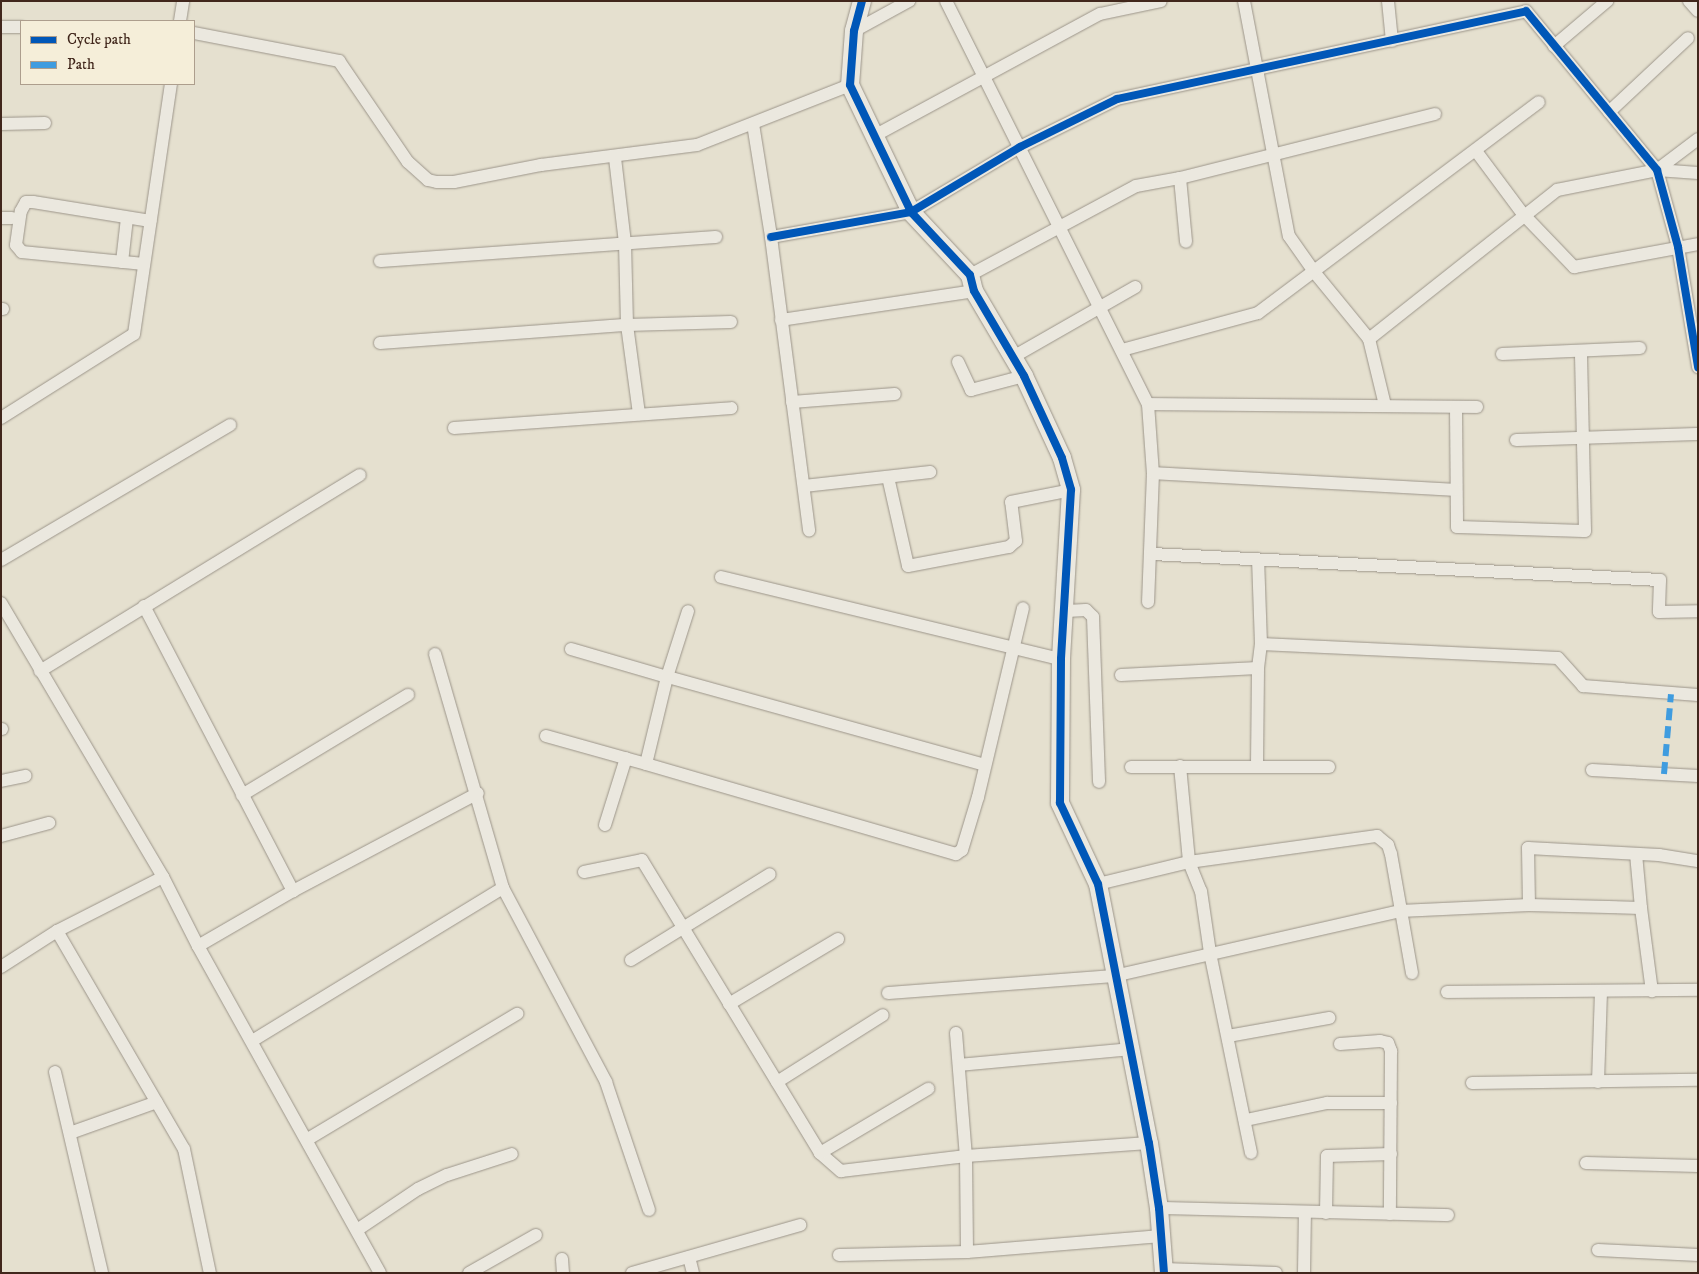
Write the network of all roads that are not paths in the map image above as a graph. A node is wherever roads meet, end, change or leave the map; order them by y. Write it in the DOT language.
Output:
graph roads {
  1 [pos="183,1"];
  2 [pos="862,1"];
  3 [pos="909,1"];
  4 [pos="946,1"];
  5 [pos="1161,1"];
  6 [pos="1244,1"];
  7 [pos="1388,1"];
  8 [pos="1607,1"];
  9 [pos="1689,1"];
  10 [pos="1698,11"];
  11 [pos="180,20"];
  12 [pos="1,27"];
  13 [pos="20,27"];
  14 [pos="854,31"];
  15 [pos="195,33"];
  16 [pos="1688,38"];
  17 [pos="1392,41"];
  18 [pos="1554,46"];
  19 [pos="1259,69"];
  20 [pos="985,79"];
  21 [pos="171,85"];
  22 [pos="850,85"];
  23 [pos="1540,102"];
  24 [pos="1609,112"];
  25 [pos="1434,114"];
  26 [pos="45,123"];
  27 [pos="1,124"];
  28 [pos="753,124"];
  29 [pos="874,136"];
  30 [pos="1698,139"];
  31 [pos="1020,148"];
  32 [pos="1476,151"];
  33 [pos="1274,155"];
  34 [pos="615,158"];
  35 [pos="1657,170"];
  36 [pos="1698,173"];
  37 [pos="1180,178"];
  38 [pos="911,212"];
  39 [pos="1523,214"];
  40 [pos="127,218"];
  41 [pos="150,222"];
  42 [pos="1061,226"];
  43 [pos="716,237"];
  44 [pos="771,237"];
  45 [pos="125,240"];
  46 [pos="147,242"];
  47 [pos="1186,242"];
  48 [pos="624,243"];
  49 [pos="1698,244"];
  50 [pos="1678,247"];
  51 [pos="380,261"];
  52 [pos="122,262"];
  53 [pos="144,264"];
  54 [pos="1314,273"];
  55 [pos="972,283"];
  56 [pos="1135,287"];
  57 [pos="1101,307"];
  58 [pos="781,320"];
  59 [pos="731,322"];
  60 [pos="627,325"];
  61 [pos="1370,339"];
  62 [pos="380,343"];
  63 [pos="1640,348"];
  64 [pos="1122,350"];
  65 [pos="1580,352"];
  66 [pos="1502,354"];
  67 [pos="1013,357"];
  68 [pos="958,362"];
  69 [pos="1698,367"];
  70 [pos="1024,376"];
  71 [pos="896,394"];
  72 [pos="792,402"];
  73 [pos="1148,404"];
  74 [pos="1385,405"];
  75 [pos="1456,407"];
  76 [pos="730,408"];
  77 [pos="1477,408"];
  78 [pos="639,414"];
  79 [pos="1,418"];
  80 [pos="230,425"];
  81 [pos="454,428"];
  82 [pos="1698,434"];
  83 [pos="1582,437"];
  84 [pos="1516,440"];
  85 [pos="930,472"];
  86 [pos="1153,473"];
  87 [pos="360,475"];
  88 [pos="888,477"];
  89 [pos="804,486"];
  90 [pos="1071,490"];
  91 [pos="1456,490"];
  92 [pos="809,531"];
  93 [pos="1152,554"];
  94 [pos="1,560"];
  95 [pos="1258,560"];
  96 [pos="722,577"];
  97 [pos="1148,602"];
  98 [pos="1,603"];
  99 [pos="144,606"];
  100 [pos="1023,608"];
  101 [pos="1698,610"];
  102 [pos="688,611"];
  103 [pos="1066,611"];
  104 [pos="1261,644"];
  105 [pos="1016,648"];
  106 [pos="571,649"];
  107 [pos="435,654"];
  108 [pos="1061,659"];
  109 [pos="1258,668"];
  110 [pos="40,671"];
  111 [pos="1121,675"];
  112 [pos="667,677"];
  113 [pos="408,695"];
  114 [pos="1698,695"];
  115 [pos="546,736"];
  116 [pos="626,758"];
  117 [pos="646,764"];
  118 [pos="985,765"];
  119 [pos="1257,765"];
  120 [pos="1180,766"];
  121 [pos="1130,767"];
  122 [pos="1329,767"];
  123 [pos="1592,770"];
  124 [pos="25,776"];
  125 [pos="1698,776"];
  126 [pos="1,781"];
  127 [pos="1099,782"];
  128 [pos="478,793"];
  129 [pos="242,795"];
  130 [pos="49,823"];
  131 [pos="605,825"];
  132 [pos="1,836"];
  133 [pos="1636,854"];
  134 [pos="1698,861"];
  135 [pos="1189,862"];
  136 [pos="584,872"];
  137 [pos="770,874"];
  138 [pos="164,877"];
  139 [pos="1098,884"];
  140 [pos="503,888"];
  141 [pos="292,890"];
  142 [pos="1529,905"];
  143 [pos="1641,908"];
  144 [pos="1400,911"];
  145 [pos="685,927"];
  146 [pos="58,931"];
  147 [pos="838,940"];
  148 [pos="198,946"];
  149 [pos="1210,953"];
  150 [pos="631,960"];
  151 [pos="1,967"];
  152 [pos="1412,973"];
  153 [pos="1114,976"];
  154 [pos="1652,990"];
  155 [pos="1698,990"];
  156 [pos="1447,992"];
  157 [pos="1601,992"];
  158 [pos="888,993"];
  159 [pos="729,1004"];
  160 [pos="517,1014"];
  161 [pos="884,1015"];
  162 [pos="1329,1018"];
  163 [pos="956,1033"];
  164 [pos="1228,1036"];
  165 [pos="252,1041"];
  166 [pos="1340,1044"];
  167 [pos="1131,1049"];
  168 [pos="959,1065"];
  169 [pos="55,1072"];
  170 [pos="1698,1080"];
  171 [pos="777,1082"];
  172 [pos="1598,1082"];
  173 [pos="1472,1083"];
  174 [pos="928,1089"];
  175 [pos="157,1102"];
  176 [pos="1390,1103"];
  177 [pos="1246,1120"];
  178 [pos="70,1133"];
  179 [pos="308,1139"];
  180 [pos="1149,1143"];
  181 [pos="820,1153"];
  182 [pos="1251,1153"];
  183 [pos="512,1154"];
  184 [pos="1390,1154"];
  185 [pos="966,1156"];
  186 [pos="1586,1163"];
  187 [pos="1698,1166"];
  188 [pos="1159,1208"];
  189 [pos="649,1210"];
  190 [pos="1305,1212"];
  191 [pos="1326,1213"];
  192 [pos="1390,1214"];
  193 [pos="1448,1215"];
  194 [pos="800,1226"];
  195 [pos="357,1230"];
  196 [pos="536,1235"];
  197 [pos="1161,1236"];
  198 [pos="1598,1250"];
  199 [pos="967,1252"];
  200 [pos="840,1255"];
  201 [pos="1698,1255"];
  202 [pos="689,1257"];
  203 [pos="562,1260"];
  204 [pos="1164,1271"];
  205 [pos="102,1273"];
  206 [pos="210,1273"];
  207 [pos="380,1273"];
  208 [pos="469,1273"];
  209 [pos="563,1273"];
  210 [pos="632,1273"];
  211 [pos="693,1273"];
  212 [pos="1276,1273"];
  213 [pos="1304,1273"];
  1 -- 11 [label="street"];
  2 -- 14 [label="street"];
  3 -- 14 [label="street"];
  4 -- 20 [label="street"];
  5 -- 20 [label="street"];
  6 -- 19 [label="street"];
  7 -- 17 [label="street"];
  8 -- 18 [label="street"];
  9 -- 10 [label="street"];
  12 -- 13 [label="street"];
  14 -- 22 [label="street"];
  15 -- 34 [label="street"];
  16 -- 24 [label="street"];
  17 -- 18 [label="street"];
  17 -- 19 [label="street"];
  18 -- 24 [label="street"];
  19 -- 31 [label="street"];
  19 -- 33 [label="street"];
  20 -- 29 [label="street"];
  20 -- 31 [label="street"];
  21 -- 41 [label="street"];
  22 -- 28 [label="street"];
  22 -- 29 [label="street"];
  23 -- 32 [label="street"];
  24 -- 35 [label="street"];
  25 -- 33 [label="street"];
  26 -- 27 [label="street"];
  28 -- 34 [label="street"];
  28 -- 44 [label="street"];
  29 -- 38 [label="street"];
  30 -- 35 [label="street"];
  31 -- 38 [label="street"];
  31 -- 42 [label="street"];
  32 -- 39 [label="street"];
  32 -- 54 [label="street"];
  33 -- 37 [label="street"];
  33 -- 54 [label="street"];
  34 -- 48 [label="street"];
  35 -- 36 [label="street"];
  35 -- 39 [label="street"];
  35 -- 50 [label="street"];
  37 -- 42 [label="street"];
  37 -- 47 [label="street"];
  38 -- 44 [label="street"];
  38 -- 55 [label="street"];
  39 -- 50 [label="street"];
  39 -- 61 [label="street"];
  40 -- 41 [label="street"];
  40 -- 45 [label="street"];
  40 -- 52 [label="street"];
  41 -- 46 [label="street"];
  42 -- 55 [label="street"];
  42 -- 57 [label="street"];
  43 -- 48 [label="street"];
  44 -- 58 [label="street"];
  45 -- 46 [label="street"];
  45 -- 52 [label="street"];
  46 -- 53 [label="street"];
  48 -- 51 [label="street"];
  48 -- 60 [label="street"];
  49 -- 50 [label="street"];
  50 -- 69 [label="street"];
  52 -- 53 [label="street"];
  53 -- 79 [label="street"];
  54 -- 61 [label="street"];
  54 -- 64 [label="street"];
  55 -- 58 [label="street"];
  55 -- 67 [label="street"];
  56 -- 57 [label="street"];
  57 -- 64 [label="street"];
  57 -- 67 [label="street"];
  58 -- 72 [label="street"];
  59 -- 60 [label="street"];
  60 -- 62 [label="street"];
  60 -- 78 [label="street"];
  61 -- 74 [label="street"];
  63 -- 65 [label="street"];
  64 -- 73 [label="street"];
  65 -- 66 [label="street"];
  65 -- 83 [label="street"];
  67 -- 70 [label="street"];
  68 -- 70 [label="street"];
  70 -- 90 [label="street"];
  71 -- 72 [label="street"];
  72 -- 89 [label="street"];
  73 -- 74 [label="street"];
  73 -- 86 [label="street"];
  74 -- 75 [label="street"];
  75 -- 77 [label="street"];
  75 -- 91 [label="street"];
  76 -- 78 [label="street"];
  78 -- 81 [label="street"];
  80 -- 94 [label="street"];
  82 -- 83 [label="street"];
  83 -- 84 [label="street"];
  83 -- 91 [label="street"];
  85 -- 88 [label="street"];
  86 -- 91 [label="street"];
  86 -- 93 [label="street"];
  87 -- 99 [label="street"];
  88 -- 89 [label="street"];
  88 -- 90 [label="street"];
  89 -- 92 [label="street"];
  90 -- 103 [label="street"];
  93 -- 95 [label="street"];
  93 -- 97 [label="street"];
  95 -- 101 [label="street"];
  95 -- 104 [label="street"];
  96 -- 105 [label="street"];
  98 -- 110 [label="street"];
  99 -- 110 [label="street"];
  99 -- 129 [label="street"];
  100 -- 105 [label="street"];
  102 -- 112 [label="street"];
  103 -- 108 [label="street"];
  103 -- 127 [label="street"];
  104 -- 109 [label="street"];
  104 -- 114 [label="street"];
  105 -- 108 [label="street"];
  105 -- 118 [label="street"];
  106 -- 112 [label="street"];
  107 -- 128 [label="street"];
  108 -- 139 [label="street"];
  109 -- 111 [label="street"];
  109 -- 119 [label="street"];
  110 -- 138 [label="street"];
  112 -- 117 [label="street"];
  112 -- 118 [label="street"];
  113 -- 129 [label="street"];
  115 -- 116 [label="street"];
  116 -- 117 [label="street"];
  116 -- 131 [label="street"];
  117 -- 118 [label="street"];
  119 -- 120 [label="street"];
  119 -- 122 [label="street"];
  120 -- 121 [label="street"];
  120 -- 135 [label="street"];
  123 -- 125 [label="street"];
  124 -- 126 [label="street"];
  128 -- 140 [label="street"];
  128 -- 141 [label="street"];
  129 -- 141 [label="street"];
  130 -- 132 [label="street"];
  133 -- 134 [label="street"];
  133 -- 142 [label="street"];
  133 -- 143 [label="street"];
  135 -- 139 [label="street"];
  135 -- 144 [label="street"];
  135 -- 149 [label="street"];
  136 -- 145 [label="street"];
  137 -- 145 [label="street"];
  138 -- 146 [label="street"];
  138 -- 148 [label="street"];
  139 -- 153 [label="street"];
  140 -- 165 [label="street"];
  140 -- 189 [label="street"];
  141 -- 148 [label="street"];
  142 -- 143 [label="street"];
  142 -- 144 [label="street"];
  143 -- 154 [label="street"];
  144 -- 149 [label="street"];
  144 -- 152 [label="street"];
  145 -- 150 [label="street"];
  145 -- 159 [label="street"];
  146 -- 151 [label="street"];
  146 -- 175 [label="street"];
  147 -- 159 [label="street"];
  148 -- 165 [label="street"];
  149 -- 153 [label="street"];
  149 -- 164 [label="street"];
  153 -- 158 [label="street"];
  153 -- 167 [label="street"];
  154 -- 155 [label="street"];
  154 -- 157 [label="street"];
  156 -- 157 [label="street"];
  157 -- 172 [label="street"];
  159 -- 171 [label="street"];
  160 -- 179 [label="street"];
  161 -- 171 [label="street"];
  162 -- 164 [label="street"];
  163 -- 168 [label="street"];
  164 -- 177 [label="street"];
  165 -- 179 [label="street"];
  166 -- 176 [label="street"];
  167 -- 168 [label="street"];
  167 -- 180 [label="street"];
  168 -- 185 [label="street"];
  169 -- 178 [label="street"];
  170 -- 172 [label="street"];
  171 -- 181 [label="street"];
  172 -- 173 [label="street"];
  174 -- 181 [label="street"];
  175 -- 178 [label="street"];
  175 -- 206 [label="street"];
  176 -- 177 [label="street"];
  176 -- 184 [label="street"];
  177 -- 182 [label="street"];
  178 -- 205 [label="street"];
  179 -- 195 [label="street"];
  180 -- 185 [label="street"];
  180 -- 188 [label="street"];
  181 -- 185 [label="street"];
  183 -- 195 [label="street"];
  184 -- 191 [label="street"];
  184 -- 192 [label="street"];
  185 -- 199 [label="street"];
  186 -- 187 [label="street"];
  188 -- 190 [label="street"];
  188 -- 197 [label="street"];
  190 -- 191 [label="street"];
  190 -- 213 [label="street"];
  191 -- 192 [label="street"];
  192 -- 193 [label="street"];
  194 -- 202 [label="street"];
  195 -- 207 [label="street"];
  196 -- 208 [label="street"];
  197 -- 199 [label="street"];
  197 -- 204 [label="street"];
  198 -- 201 [label="street"];
  199 -- 200 [label="street"];
  202 -- 210 [label="street"];
  202 -- 211 [label="street"];
  203 -- 209 [label="street"];
  204 -- 212 [label="street"];
}
